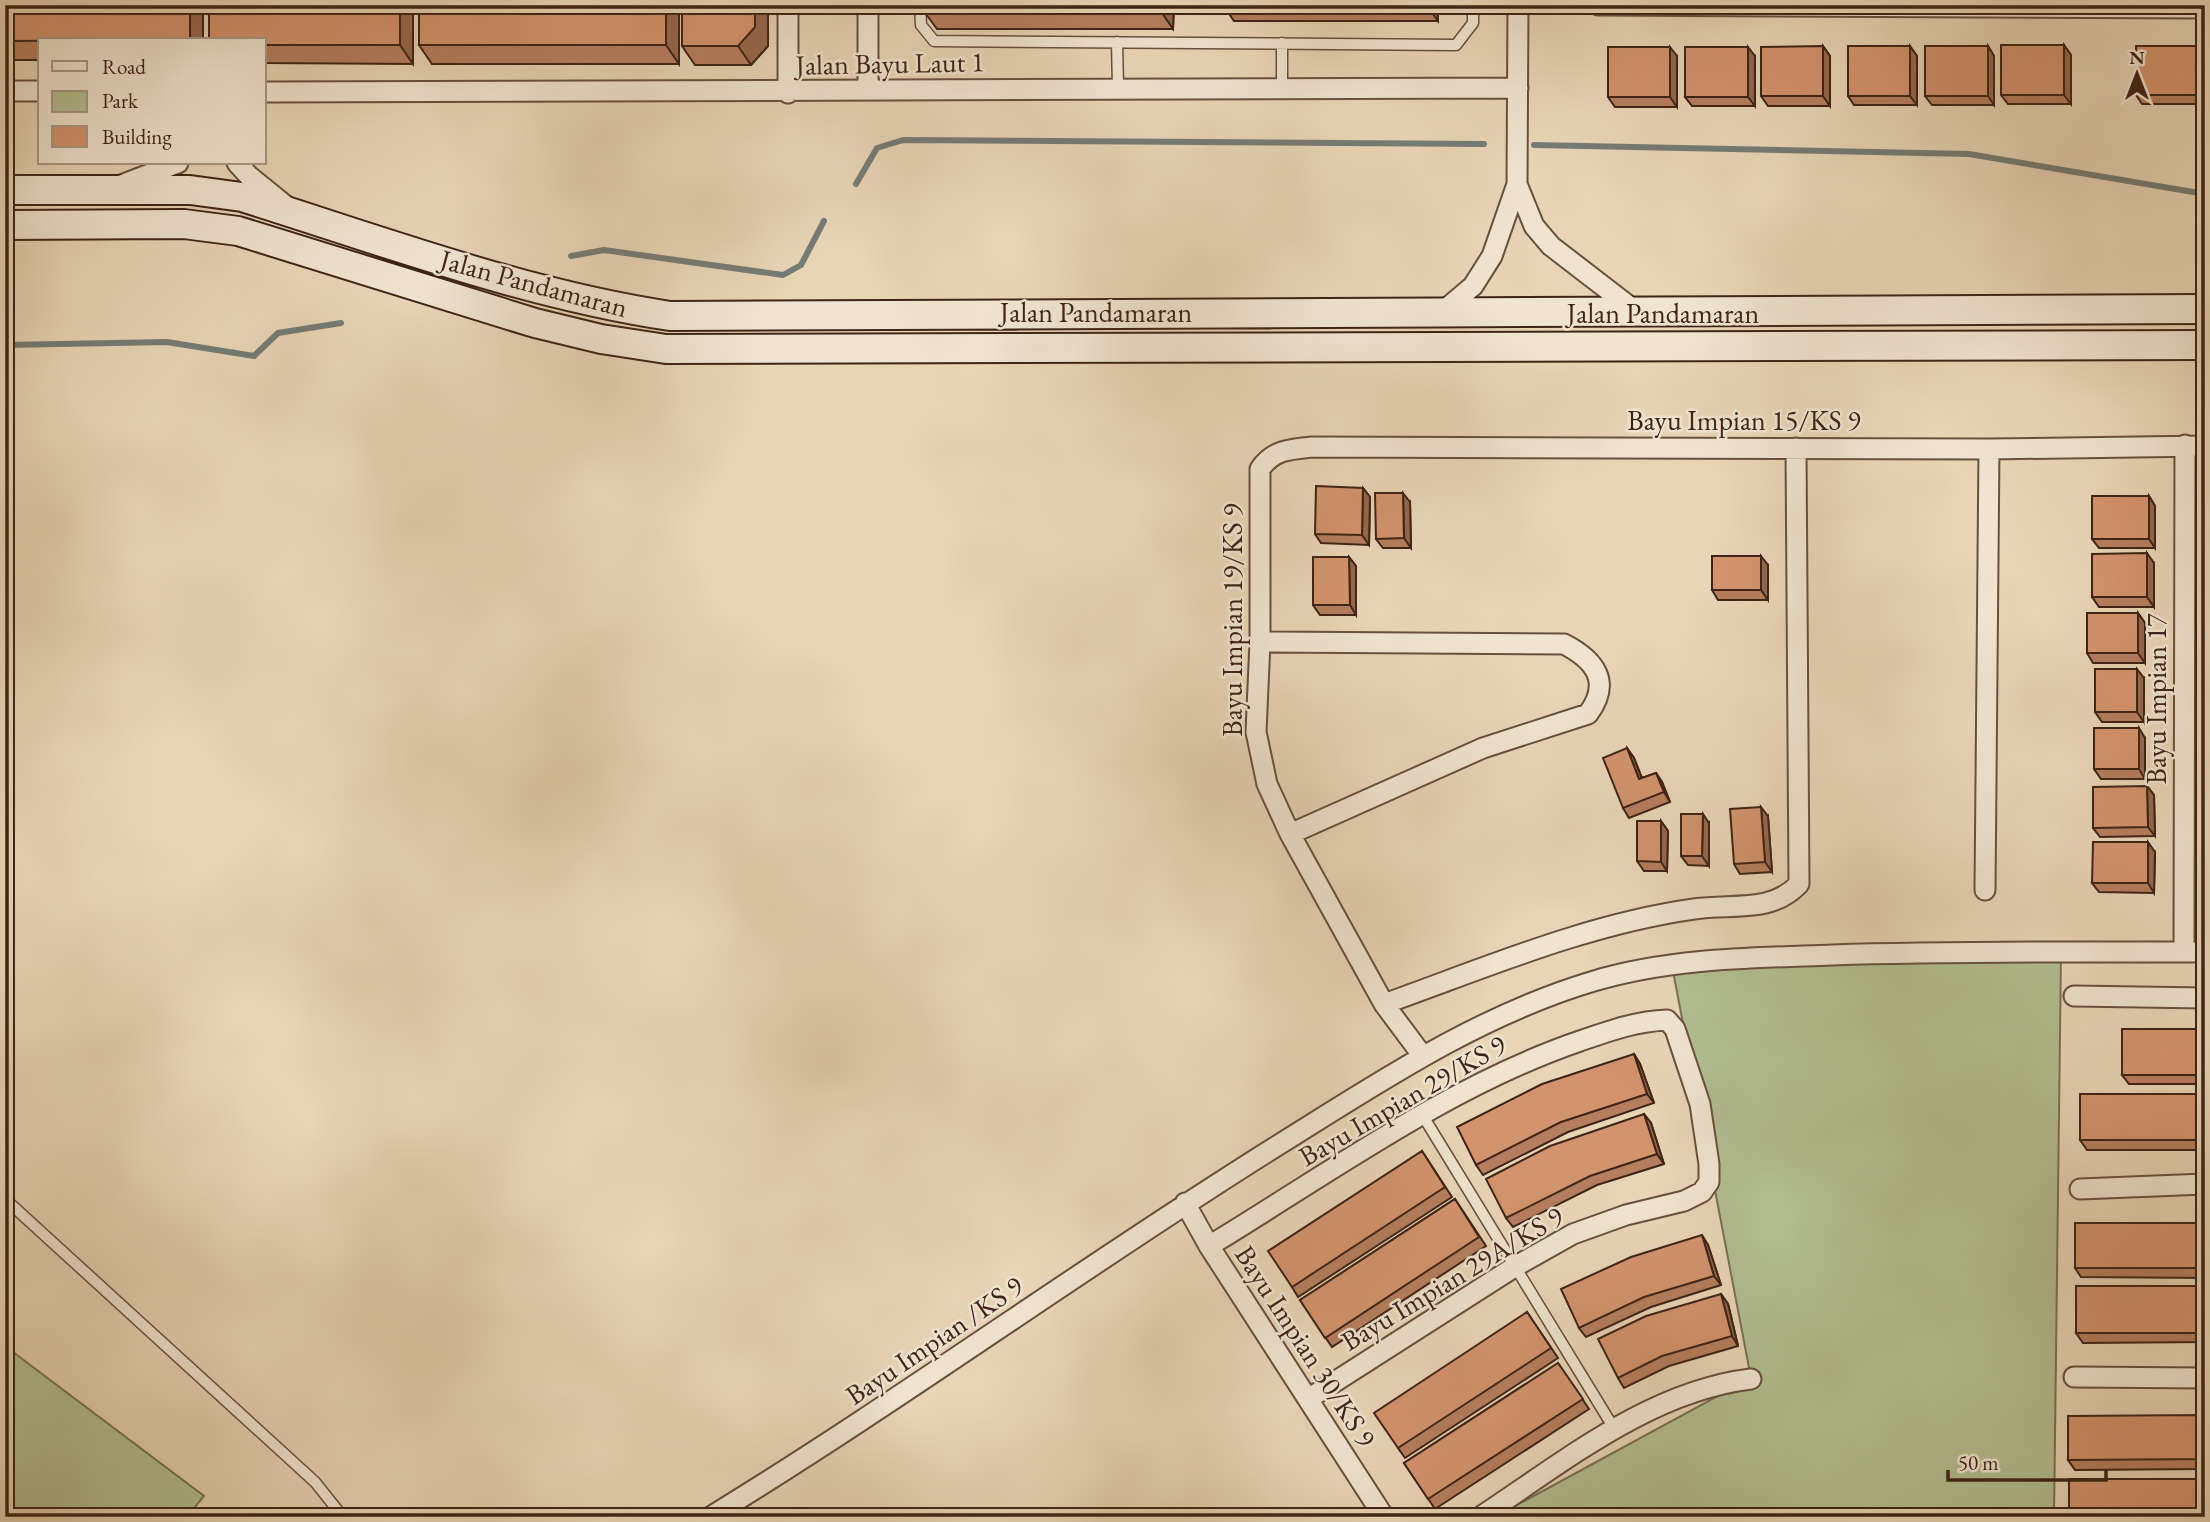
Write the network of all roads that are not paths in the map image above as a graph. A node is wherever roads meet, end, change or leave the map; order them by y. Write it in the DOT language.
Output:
graph roads {
  1 [pos="788,5"];
  2 [pos="868,5"];
  3 [pos="920,5"];
  4 [pos="1474,5"];
  5 [pos="1518,5"];
  6 [pos="1598,5"];
  7 [pos="2100,6"];
  8 [pos="2205,8"];
  9 [pos="1117,42"];
  10 [pos="1282,43"];
  11 [pos="868,88"];
  12 [pos="1118,88"];
  13 [pos="1282,88"];
  14 [pos="1518,88"];
  15 [pos="5,91"];
  16 [pos="38,91"];
  17 [pos="266,92"];
  18 [pos="788,93"];
  19 [pos="175,164"];
  20 [pos="238,164"];
  21 [pos="1517,184"];
  22 [pos="110,189"];
  23 [pos="5,190"];
  24 [pos="297,214"];
  25 [pos="5,225"];
  26 [pos="2205,309"];
  27 [pos="1441,313"];
  28 [pos="1638,313"];
  29 [pos="2205,345"];
  30 [pos="2185,446"];
  31 [pos="2205,446"];
  32 [pos="1796,448"];
  33 [pos="1989,449"];
  34 [pos="1284,450"];
  35 [pos="1261,642"];
  36 [pos="1290,834"];
  37 [pos="1985,890"];
  38 [pos="2184,953"];
  39 [pos="2205,953"];
  40 [pos="2074,996"];
  41 [pos="2205,998"];
  42 [pos="1384,1004"];
  43 [pos="1422,1055"];
  44 [pos="1700,1104"];
  45 [pos="1423,1116"];
  46 [pos="2205,1184"];
  47 [pos="2080,1188"];
  48 [pos="5,1199"];
  49 [pos="1185,1203"];
  50 [pos="1209,1246"];
  51 [pos="1516,1266"];
  52 [pos="2074,1377"];
  53 [pos="1751,1378"];
  54 [pos="2205,1378"];
  55 [pos="1308,1399"];
  56 [pos="1615,1430"];
  57 [pos="343,1517"];
  58 [pos="710,1517"];
  59 [pos="1384,1517"];
  60 [pos="1480,1517"];
  1 -- 18 [label="street"];
  2 -- 11 [label="street"];
  3 -- 9 [label="lane"];
  4 -- 10 [label="lane"];
  5 -- 14 [label="street"];
  6 -- 7 [label="street"];
  7 -- 8 [label="street"];
  9 -- 10 [label="lane"];
  9 -- 12 [label="lane"];
  10 -- 13 [label="lane"];
  11 -- 12 [label="street, Jalan Bayu Laut 1"];
  11 -- 18 [label="street, Jalan Bayu Laut 1"];
  12 -- 13 [label="street, Jalan Bayu Laut 1"];
  13 -- 14 [label="street, Jalan Bayu Laut 1"];
  14 -- 21 [label="street"];
  15 -- 16 [label="street"];
  17 -- 18 [label="street, Jalan Bayu Laut 1"];
  19 -- 22 [label="street"];
  20 -- 24 [label="street"];
  21 -- 27 [label="street"];
  21 -- 28 [label="street"];
  22 -- 23 [label="main road, Jalan Pandamaran"];
  22 -- 24 [label="main road, Jalan Pandamaran"];
  24 -- 27 [label="main road, Jalan Pandamaran"];
  25 -- 29 [label="main road, Jalan Pandamaran"];
  26 -- 28 [label="main road, Jalan Pandamaran"];
  27 -- 28 [label="main road, Jalan Pandamaran"];
  30 -- 31 [label="street, Bayu Impian 15/KS 9"];
  30 -- 33 [label="street, Bayu Impian 15/KS 9"];
  30 -- 38 [label="street, Bayu Impian 17"];
  32 -- 33 [label="street, Bayu Impian 15/KS 9"];
  32 -- 34 [label="street, Bayu Impian 15/KS 9"];
  32 -- 42 [label="street"];
  33 -- 37 [label="street"];
  34 -- 35 [label="street, Bayu Impian 19/KS 9"];
  35 -- 36 [label="street, Bayu Impian 19/KS 9"];
  35 -- 36 [label="street"];
  36 -- 42 [label="street, Bayu Impian 19/KS 9"];
  38 -- 39 [label="street, Bayu Impian /KS 9"];
  38 -- 43 [label="street, Bayu Impian /KS 9"];
  40 -- 41 [label="street"];
  42 -- 43 [label="street, Bayu Impian 19/KS 9"];
  43 -- 49 [label="street, Bayu Impian /KS 9"];
  44 -- 45 [label="street, Bayu Impian 29/KS 9"];
  44 -- 51 [label="street, Bayu Impian 29A/KS 9"];
  45 -- 50 [label="street, Bayu Impian 29/KS 9"];
  45 -- 51 [label="lane"];
  46 -- 47 [label="street"];
  48 -- 57 [label="lane"];
  49 -- 50 [label="street, Bayu Impian 30/KS 9"];
  49 -- 58 [label="street, Bayu Impian /KS 9"];
  50 -- 55 [label="street, Bayu Impian 30/KS 9"];
  51 -- 55 [label="street, Bayu Impian 29A/KS 9"];
  51 -- 56 [label="lane"];
  52 -- 54 [label="street"];
  53 -- 56 [label="street"];
  55 -- 59 [label="street, Bayu Impian 30/KS 9"];
  56 -- 60 [label="street"];
}
